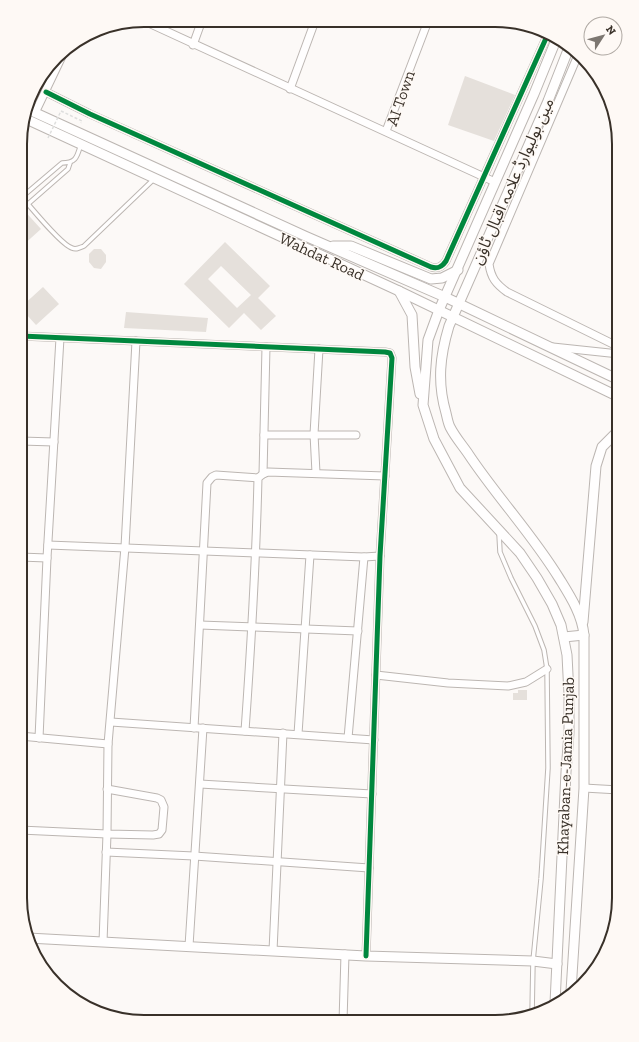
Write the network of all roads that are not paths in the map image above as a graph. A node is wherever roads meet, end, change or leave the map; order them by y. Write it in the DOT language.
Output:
graph roads {
  1 [pos="156,27"];
  2 [pos="199,27"];
  3 [pos="312,27"];
  4 [pos="426,27"];
  5 [pos="546,39"];
  6 [pos="555,43"];
  7 [pos="193,45"];
  8 [pos="567,52"];
  9 [pos="576,59"];
  10 [pos="58,64"];
  11 [pos="290,89"];
  12 [pos="46,92"];
  13 [pos="534,94"];
  14 [pos="548,101"];
  15 [pos="33,109"];
  16 [pos="31,111"];
  17 [pos="30,121"];
  18 [pos="386,132"];
  19 [pos="82,144"];
  20 [pos="70,163"];
  21 [pos="158,169"];
  22 [pos="484,177"];
  23 [pos="155,179"];
  24 [pos="495,182"];
  25 [pos="27,193"];
  26 [pos="28,204"];
  27 [pos="494,226"];
  28 [pos="503,230"];
  29 [pos="329,246"];
  30 [pos="458,270"];
  31 [pos="399,291"];
  32 [pos="445,297"];
  33 [pos="458,304"];
  34 [pos="439,310"];
  35 [pos="453,316"];
  36 [pos="27,336"];
  37 [pos="60,338"];
  38 [pos="136,341"];
  39 [pos="612,343"];
  40 [pos="549,346"];
  41 [pos="266,347"];
  42 [pos="319,349"];
  43 [pos="612,353"];
  44 [pos="612,377"];
  45 [pos="612,394"];
  46 [pos="423,405"];
  47 [pos="314,434"];
  48 [pos="264,435"];
  49 [pos="356,436"];
  50 [pos="612,437"];
  51 [pos="27,441"];
  52 [pos="54,442"];
  53 [pos="316,473"];
  54 [pos="260,476"];
  55 [pos="385,476"];
  56 [pos="499,531"];
  57 [pos="48,545"];
  58 [pos="125,548"];
  59 [pos="203,551"];
  60 [pos="256,552"];
  61 [pos="310,555"];
  62 [pos="380,556"];
  63 [pos="27,557"];
  64 [pos="364,557"];
  65 [pos="47,558"];
  66 [pos="583,624"];
  67 [pos="200,625"];
  68 [pos="253,627"];
  69 [pos="305,629"];
  70 [pos="358,631"];
  71 [pos="584,635"];
  72 [pos="564,637"];
  73 [pos="547,670"];
  74 [pos="376,675"];
  75 [pos="111,722"];
  76 [pos="194,728"];
  77 [pos="203,728"];
  78 [pos="245,731"];
  79 [pos="283,733"];
  80 [pos="298,734"];
  81 [pos="27,737"];
  82 [pos="39,738"];
  83 [pos="348,738"];
  84 [pos="374,740"];
  85 [pos="108,744"];
  86 [pos="200,784"];
  87 [pos="280,788"];
  88 [pos="584,788"];
  89 [pos="107,790"];
  90 [pos="612,790"];
  91 [pos="372,794"];
  92 [pos="27,830"];
  93 [pos="107,834"];
  94 [pos="106,852"];
  95 [pos="194,856"];
  96 [pos="277,861"];
  97 [pos="369,868"];
  98 [pos="34,938"];
  99 [pos="103,942"];
  100 [pos="189,946"];
  101 [pos="273,951"];
  102 [pos="345,954"];
  103 [pos="366,956"];
  104 [pos="533,961"];
  105 [pos="557,964"];
  106 [pos="571,987"];
  107 [pos="555,998"];
  108 [pos="532,1009"];
  109 [pos="343,1015"];
  1 -- 7 [label="street"];
  2 -- 7 [label="street"];
  3 -- 11 [label="street"];
  4 -- 18 [label="street, AI Town"];
  5 -- 22 [label="street"];
  6 -- 13 [label="main road, مین بولیوارڈ علامہ اقبال ٹاؤن"];
  7 -- 11 [label="street"];
  8 -- 14 [label="main road, مین بولیوارڈ علامہ اقبال ٹاؤن"];
  9 -- 28 [label="street"];
  10 -- 12 [label="street"];
  11 -- 18 [label="street"];
  12 -- 15 [label="street"];
  12 -- 22 [label="street"];
  13 -- 14 [label="main road"];
  13 -- 24 [label="main road, مین بولیوارڈ علامہ اقبال ٹاؤن"];
  14 -- 27 [label="main road, مین بولیوارڈ علامہ اقبال ٹاؤن"];
  16 -- 21 [label="main road, Wahdat Road"];
  17 -- 19 [label="main road, Wahdat Road"];
  18 -- 22 [label="street, AI Town"];
  19 -- 20 [label="lane"];
  19 -- 23 [label="main road, Wahdat Road"];
  20 -- 25 [label="lane"];
  20 -- 26 [label="lane"];
  21 -- 23 [label="main road"];
  21 -- 29 [label="main road, Wahdat Road"];
  22 -- 24 [label="street, AI Town"];
  23 -- 26 [label="lane"];
  23 -- 31 [label="main road, Wahdat Road"];
  24 -- 30 [label="main road, مین بولیوارڈ علامہ اقبال ٹاؤن"];
  27 -- 28 [label="street"];
  27 -- 33 [label="main road, مین بولیوارڈ علامہ اقبال ٹاؤن"];
  28 -- 39 [label="street"];
  29 -- 30 [label="main road"];
  29 -- 32 [label="main road, Wahdat Road"];
  30 -- 32 [label="main road, مین بولیوارڈ علامہ اقبال ٹاؤن"];
  31 -- 34 [label="main road, Wahdat Road"];
  31 -- 46 [label="main road"];
  32 -- 33 [label="main road, Wahdat Road"];
  32 -- 34 [label="main road, مین بولیوارڈ علامہ اقبال ٹاؤن"];
  33 -- 35 [label="main road, مین بولیوارڈ علامہ اقبال ٹاؤن"];
  33 -- 40 [label="main road, Wahdat Road"];
  34 -- 35 [label="main road, Wahdat Road"];
  34 -- 46 [label="main road, Khayaban-e-Jamia Punjab"];
  35 -- 45 [label="main road, Wahdat Road"];
  35 -- 66 [label="main road, Khayaban-e-Jamia Punjab"];
  36 -- 37 [label="street"];
  37 -- 38 [label="street"];
  37 -- 52 [label="street"];
  38 -- 41 [label="street"];
  38 -- 58 [label="street"];
  40 -- 43 [label="street"];
  40 -- 44 [label="main road, Wahdat Road"];
  41 -- 42 [label="street"];
  41 -- 48 [label="street"];
  42 -- 47 [label="street"];
  42 -- 55 [label="street"];
  46 -- 56 [label="main road, Khayaban-e-Jamia Punjab"];
  47 -- 48 [label="street"];
  47 -- 49 [label="street"];
  47 -- 53 [label="street"];
  48 -- 54 [label="street"];
  50 -- 66 [label="main road"];
  51 -- 52 [label="street"];
  52 -- 57 [label="street"];
  53 -- 54 [label="street"];
  53 -- 55 [label="street"];
  54 -- 59 [label="street"];
  54 -- 60 [label="street"];
  55 -- 62 [label="street"];
  56 -- 72 [label="main road, Khayaban-e-Jamia Punjab"];
  56 -- 73 [label="lane"];
  57 -- 58 [label="street"];
  57 -- 65 [label="street"];
  58 -- 59 [label="street"];
  58 -- 75 [label="street"];
  59 -- 60 [label="street"];
  59 -- 67 [label="street"];
  60 -- 61 [label="street"];
  60 -- 68 [label="street"];
  61 -- 64 [label="street"];
  61 -- 69 [label="street"];
  62 -- 64 [label="street"];
  62 -- 74 [label="street"];
  63 -- 65 [label="street"];
  64 -- 70 [label="street"];
  65 -- 82 [label="street"];
  66 -- 71 [label="main road, Khayaban-e-Jamia Punjab"];
  67 -- 68 [label="street"];
  67 -- 76 [label="street"];
  68 -- 69 [label="street"];
  68 -- 78 [label="street"];
  69 -- 70 [label="street"];
  69 -- 80 [label="street"];
  70 -- 83 [label="street"];
  71 -- 72 [label="main road"];
  71 -- 88 [label="main road, Khayaban-e-Jamia Punjab"];
  72 -- 105 [label="main road, Khayaban-e-Jamia Punjab"];
  73 -- 74 [label="street"];
  73 -- 104 [label="lane"];
  74 -- 84 [label="street"];
  75 -- 76 [label="street"];
  75 -- 85 [label="street"];
  76 -- 77 [label="street"];
  77 -- 78 [label="street"];
  77 -- 86 [label="street"];
  78 -- 79 [label="street"];
  79 -- 80 [label="street"];
  79 -- 87 [label="street"];
  80 -- 83 [label="street"];
  81 -- 82 [label="street"];
  82 -- 85 [label="street"];
  83 -- 84 [label="street"];
  84 -- 91 [label="street"];
  85 -- 89 [label="street"];
  86 -- 87 [label="street"];
  86 -- 95 [label="street"];
  87 -- 91 [label="street"];
  87 -- 96 [label="street"];
  88 -- 90 [label="street"];
  88 -- 106 [label="main road, Khayaban-e-Jamia Punjab"];
  89 -- 93 [label="street"];
  89 -- 93 [label="street"];
  91 -- 97 [label="street"];
  92 -- 93 [label="street"];
  93 -- 94 [label="street"];
  94 -- 95 [label="street"];
  94 -- 99 [label="street"];
  95 -- 96 [label="street"];
  95 -- 100 [label="street"];
  96 -- 97 [label="street"];
  96 -- 101 [label="street"];
  97 -- 103 [label="street"];
  98 -- 99 [label="main road"];
  99 -- 100 [label="main road"];
  100 -- 101 [label="main road"];
  101 -- 102 [label="main road"];
  102 -- 103 [label="main road"];
  102 -- 109 [label="street"];
  103 -- 104 [label="main road"];
  104 -- 105 [label="main road"];
  104 -- 108 [label="lane"];
  105 -- 107 [label="main road, Khayaban-e-Jamia Punjab"];
}
